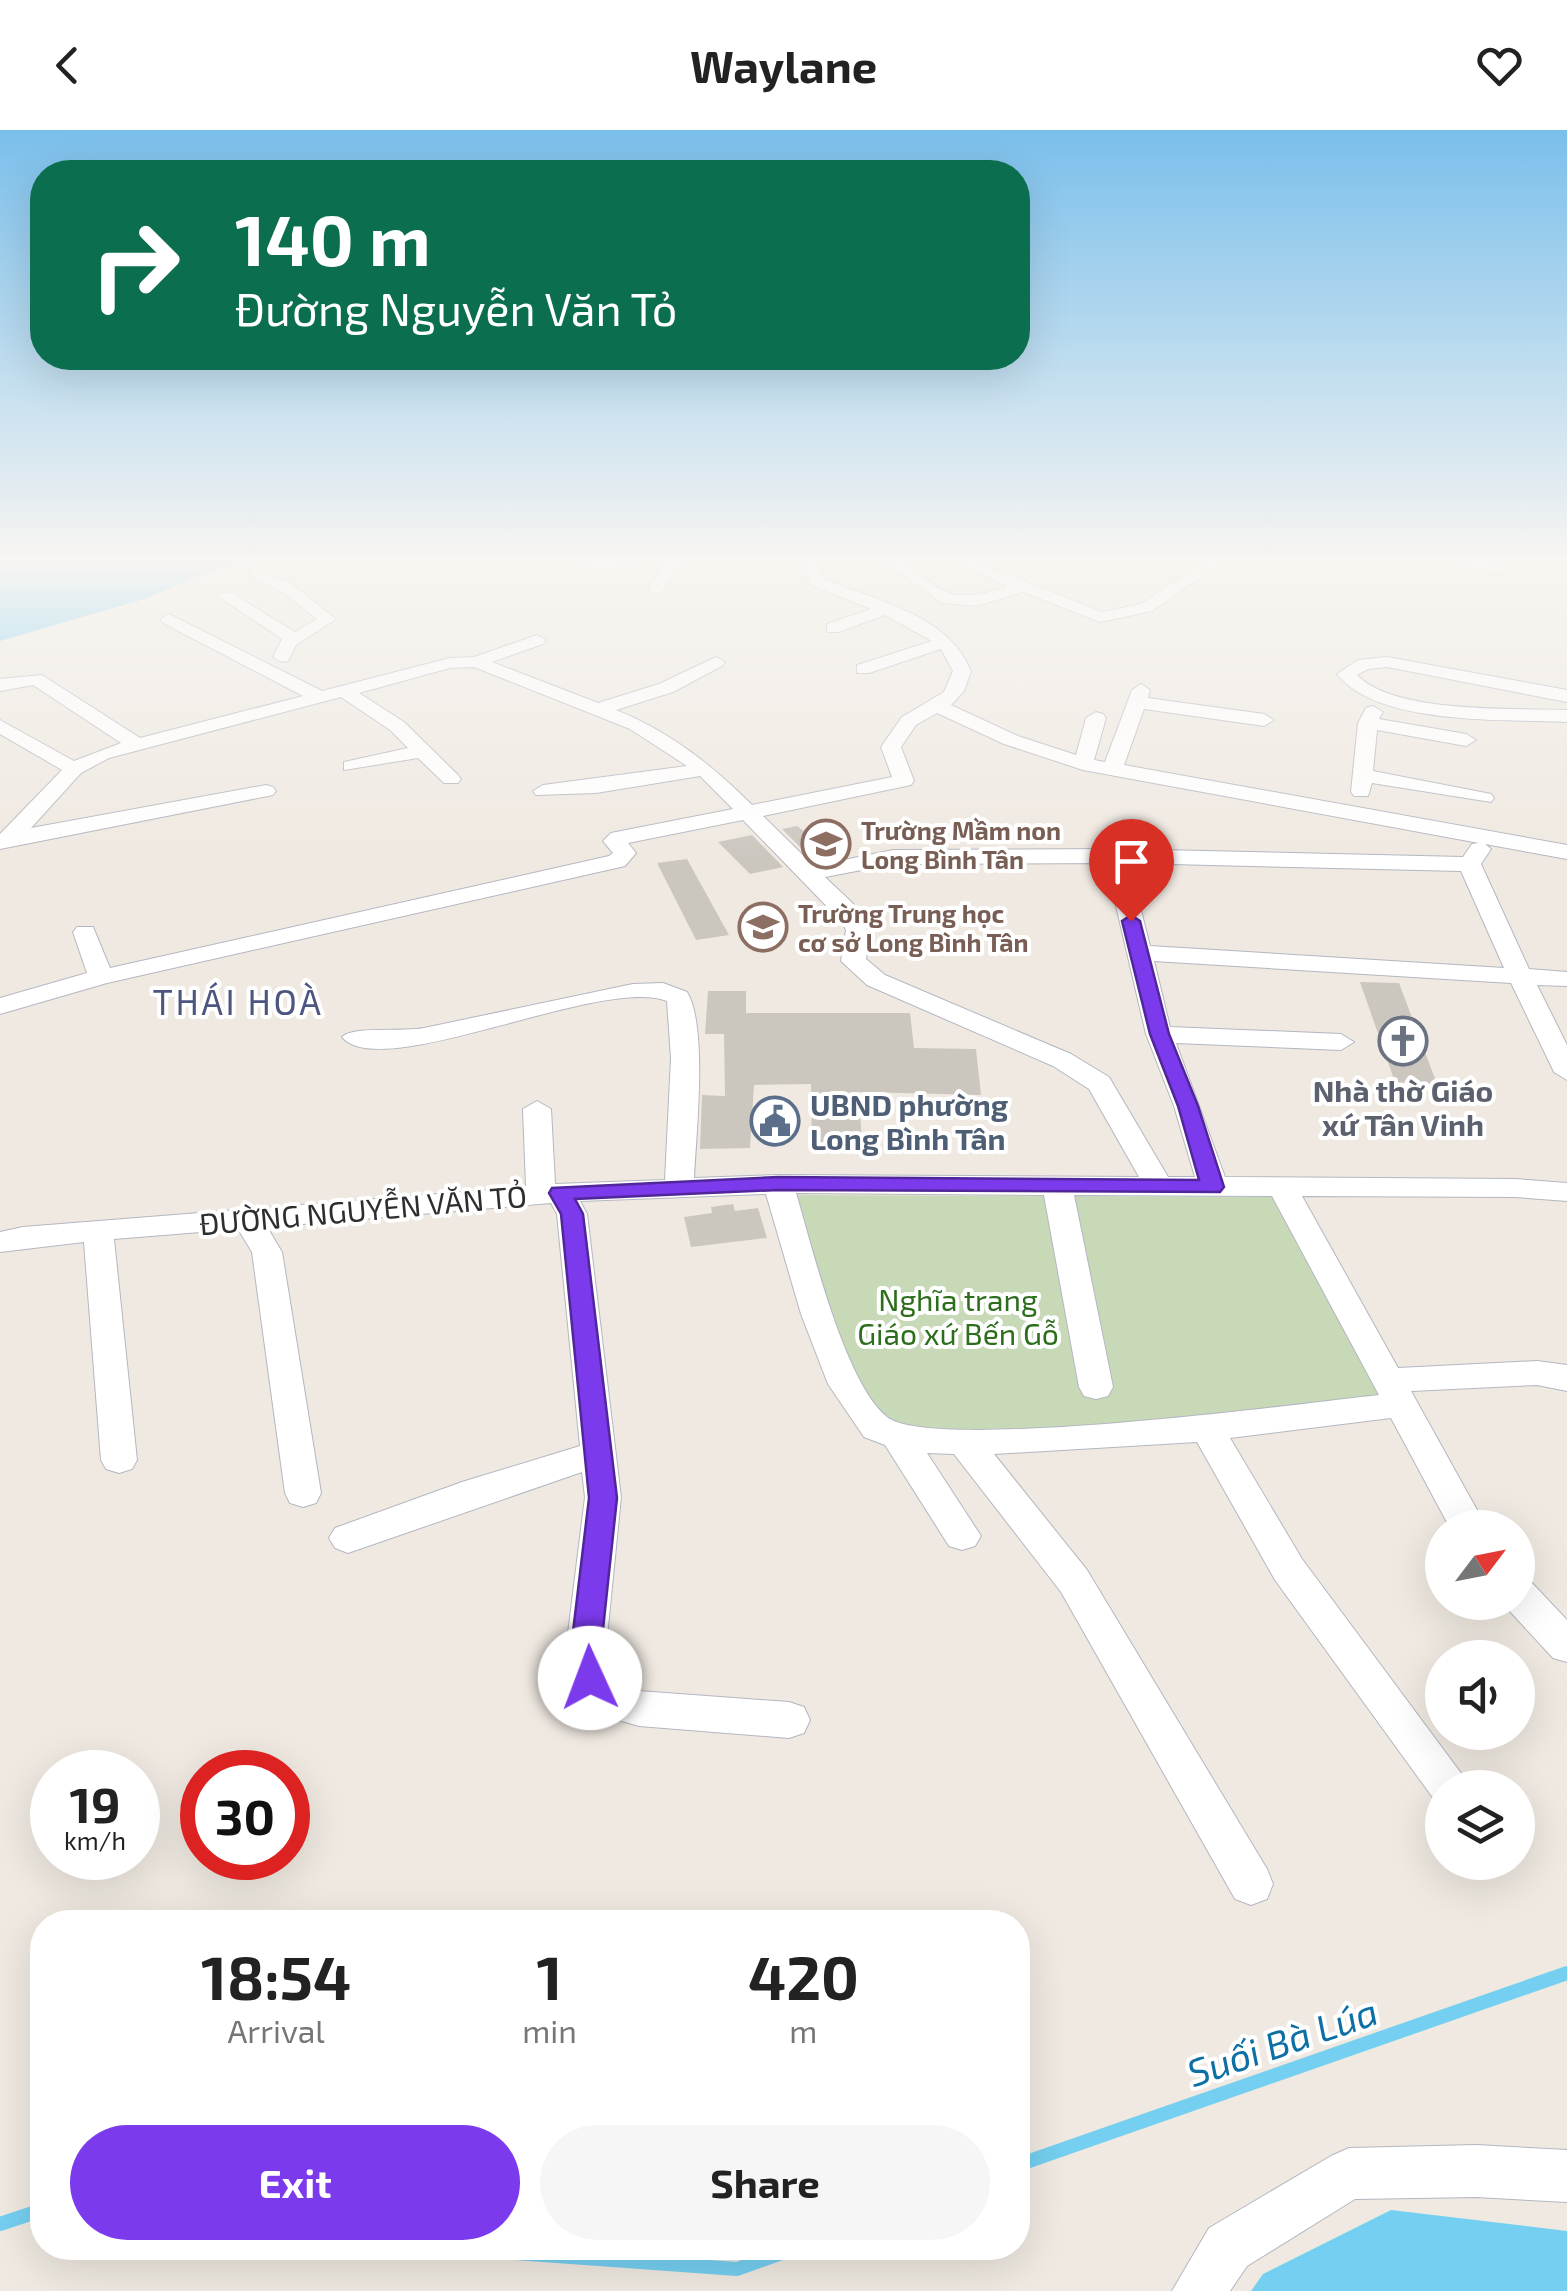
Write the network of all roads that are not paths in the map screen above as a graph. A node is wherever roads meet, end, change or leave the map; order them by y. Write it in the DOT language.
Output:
graph roads {
  1 [pos="243,657"];
  2 [pos="283,657"];
  3 [pos="471,657"];
  4 [pos="901,657"];
  5 [pos="957,657"];
  6 [pos="716,662"];
  7 [pos="864,669"];
  8 [pos="274,673"];
  9 [pos="0,685"];
  10 [pos="342,690"];
  11 [pos="318,696"];
  12 [pos="1567,696"];
  13 [pos="1169,697"];
  14 [pos="1140,699"];
  15 [pos="934,706"];
  16 [pos="599,709"];
  17 [pos="1567,716"];
  18 [pos="1096,718"];
  19 [pos="1264,720"];
  20 [pos="0,726"];
  21 [pos="1466,740"];
  22 [pos="134,742"];
  23 [pos="422,751"];
  24 [pos="1083,764"];
  25 [pos="351,766"];
  26 [pos="1113,768"];
  27 [pos="74,769"];
  28 [pos="705,769"];
  29 [pos="1362,775"];
  30 [pos="451,779"];
  31 [pos="266,791"];
  32 [pos="543,791"];
  33 [pos="1484,798"];
  34 [pos="746,813"];
  35 [pos="1360,813"];
  36 [pos="1486,838"];
  37 [pos="5,839"];
  38 [pos="1567,852"];
  39 [pos="1116,856"];
  40 [pos="1470,864"];
  41 [pos="806,875"];
  42 [pos="85,932"];
  43 [pos="1138,954"];
  44 [pos="1522,976"];
  45 [pos="101,977"];
  46 [pos="1567,979"];
  47 [pos="0,1006"];
  48 [pos="1160,1034"];
  49 [pos="355,1038"];
  50 [pos="1341,1042"];
  51 [pos="1565,1064"];
  52 [pos="537,1108"];
  53 [pos="778,1184"];
  54 [pos="1057,1186"];
  55 [pos="1159,1187"];
  56 [pos="1212,1187"];
  57 [pos="1282,1187"];
  58 [pos="679,1188"];
  59 [pos="1567,1192"];
  60 [pos="551,1194"];
  61 [pos="247,1220"];
  62 [pos="98,1231"];
  63 [pos="0,1242"];
  64 [pos="1567,1379"];
  65 [pos="1096,1386"];
  66 [pos="1396,1392"];
  67 [pos="1208,1428"];
  68 [pos="900,1440"];
  69 [pos="963,1440"];
  70 [pos="598,1454"];
  71 [pos="118,1460"];
  72 [pos="303,1493"];
  73 [pos="1459,1510"];
  74 [pos="962,1536"];
  75 [pos="348,1538"];
  76 [pos="1535,1612"];
  77 [pos="1567,1646"];
  78 [pos="789,1720"];
  79 [pos="1437,1770"];
  80 [pos="1250,1884"];
  81 [pos="1567,2176"];
  82 [pos="1199,2291"];
  1 -- 8 [label="street"];
  2 -- 8 [label="street"];
  3 -- 10 [label="street"];
  3 -- 16 [label="street"];
  4 -- 7 [label="street"];
  5 -- 15 [label="street"];
  6 -- 16 [label="street"];
  8 -- 11 [label="street"];
  9 -- 22 [label="street"];
  10 -- 11 [label="street"];
  10 -- 23 [label="street"];
  11 -- 22 [label="street"];
  12 -- 17 [label="street"];
  13 -- 14 [label="street"];
  14 -- 19 [label="street"];
  14 -- 26 [label="street"];
  15 -- 24 [label="street"];
  15 -- 34 [label="street"];
  16 -- 28 [label="street"];
  18 -- 24 [label="street"];
  20 -- 27 [label="street"];
  21 -- 29 [label="street"];
  22 -- 27 [label="street"];
  23 -- 25 [label="street"];
  23 -- 30 [label="street"];
  24 -- 26 [label="street"];
  26 -- 35 [label="street"];
  27 -- 37 [label="street"];
  28 -- 32 [label="street"];
  28 -- 34 [label="street"];
  29 -- 33 [label="street"];
  29 -- 35 [label="street"];
  31 -- 37 [label="street"];
  34 -- 41 [label="street"];
  34 -- 45 [label="street"];
  35 -- 36 [label="street"];
  36 -- 38 [label="street"];
  36 -- 40 [label="street"];
  39 -- 40 [label="street"];
  39 -- 41 [label="street"];
  39 -- 43 [label="street"];
  40 -- 44 [label="street"];
  41 -- 55 [label="street"];
  42 -- 45 [label="street"];
  43 -- 44 [label="street"];
  43 -- 48 [label="street"];
  44 -- 46 [label="street"];
  44 -- 51 [label="street"];
  45 -- 47 [label="street"];
  48 -- 50 [label="street"];
  48 -- 56 [label="street"];
  49 -- 58 [label="street"];
  52 -- 60 [label="street"];
  53 -- 54 [label="street, ĐƯỜNG NGUYỄN VĂN TỎ"];
  53 -- 58 [label="street, ĐƯỜNG NGUYỄN VĂN TỎ"];
  53 -- 68 [label="street"];
  54 -- 55 [label="street, ĐƯỜNG NGUYỄN VĂN TỎ"];
  54 -- 65 [label="street"];
  55 -- 56 [label="street, ĐƯỜNG NGUYỄN VĂN TỎ"];
  56 -- 57 [label="street, ĐƯỜNG NGUYỄN VĂN TỎ"];
  57 -- 59 [label="street, ĐƯỜNG NGUYỄN VĂN TỎ"];
  57 -- 66 [label="street"];
  58 -- 60 [label="street, ĐƯỜNG NGUYỄN VĂN TỎ"];
  60 -- 61 [label="street, ĐƯỜNG NGUYỄN VĂN TỎ"];
  60 -- 70 [label="street"];
  61 -- 62 [label="street, ĐƯỜNG NGUYỄN VĂN TỎ"];
  61 -- 72 [label="street"];
  62 -- 63 [label="street, ĐƯỜNG NGUYỄN VĂN TỎ"];
  62 -- 71 [label="street"];
  64 -- 66 [label="street"];
  66 -- 67 [label="street"];
  66 -- 73 [label="street"];
  67 -- 69 [label="street"];
  67 -- 79 [label="street"];
  68 -- 69 [label="street"];
  68 -- 74 [label="street"];
  69 -- 80 [label="street"];
  70 -- 75 [label="street"];
  70 -- 78 [label="street"];
  76 -- 77 [label="street"];
  81 -- 82 [label="street"];
}
